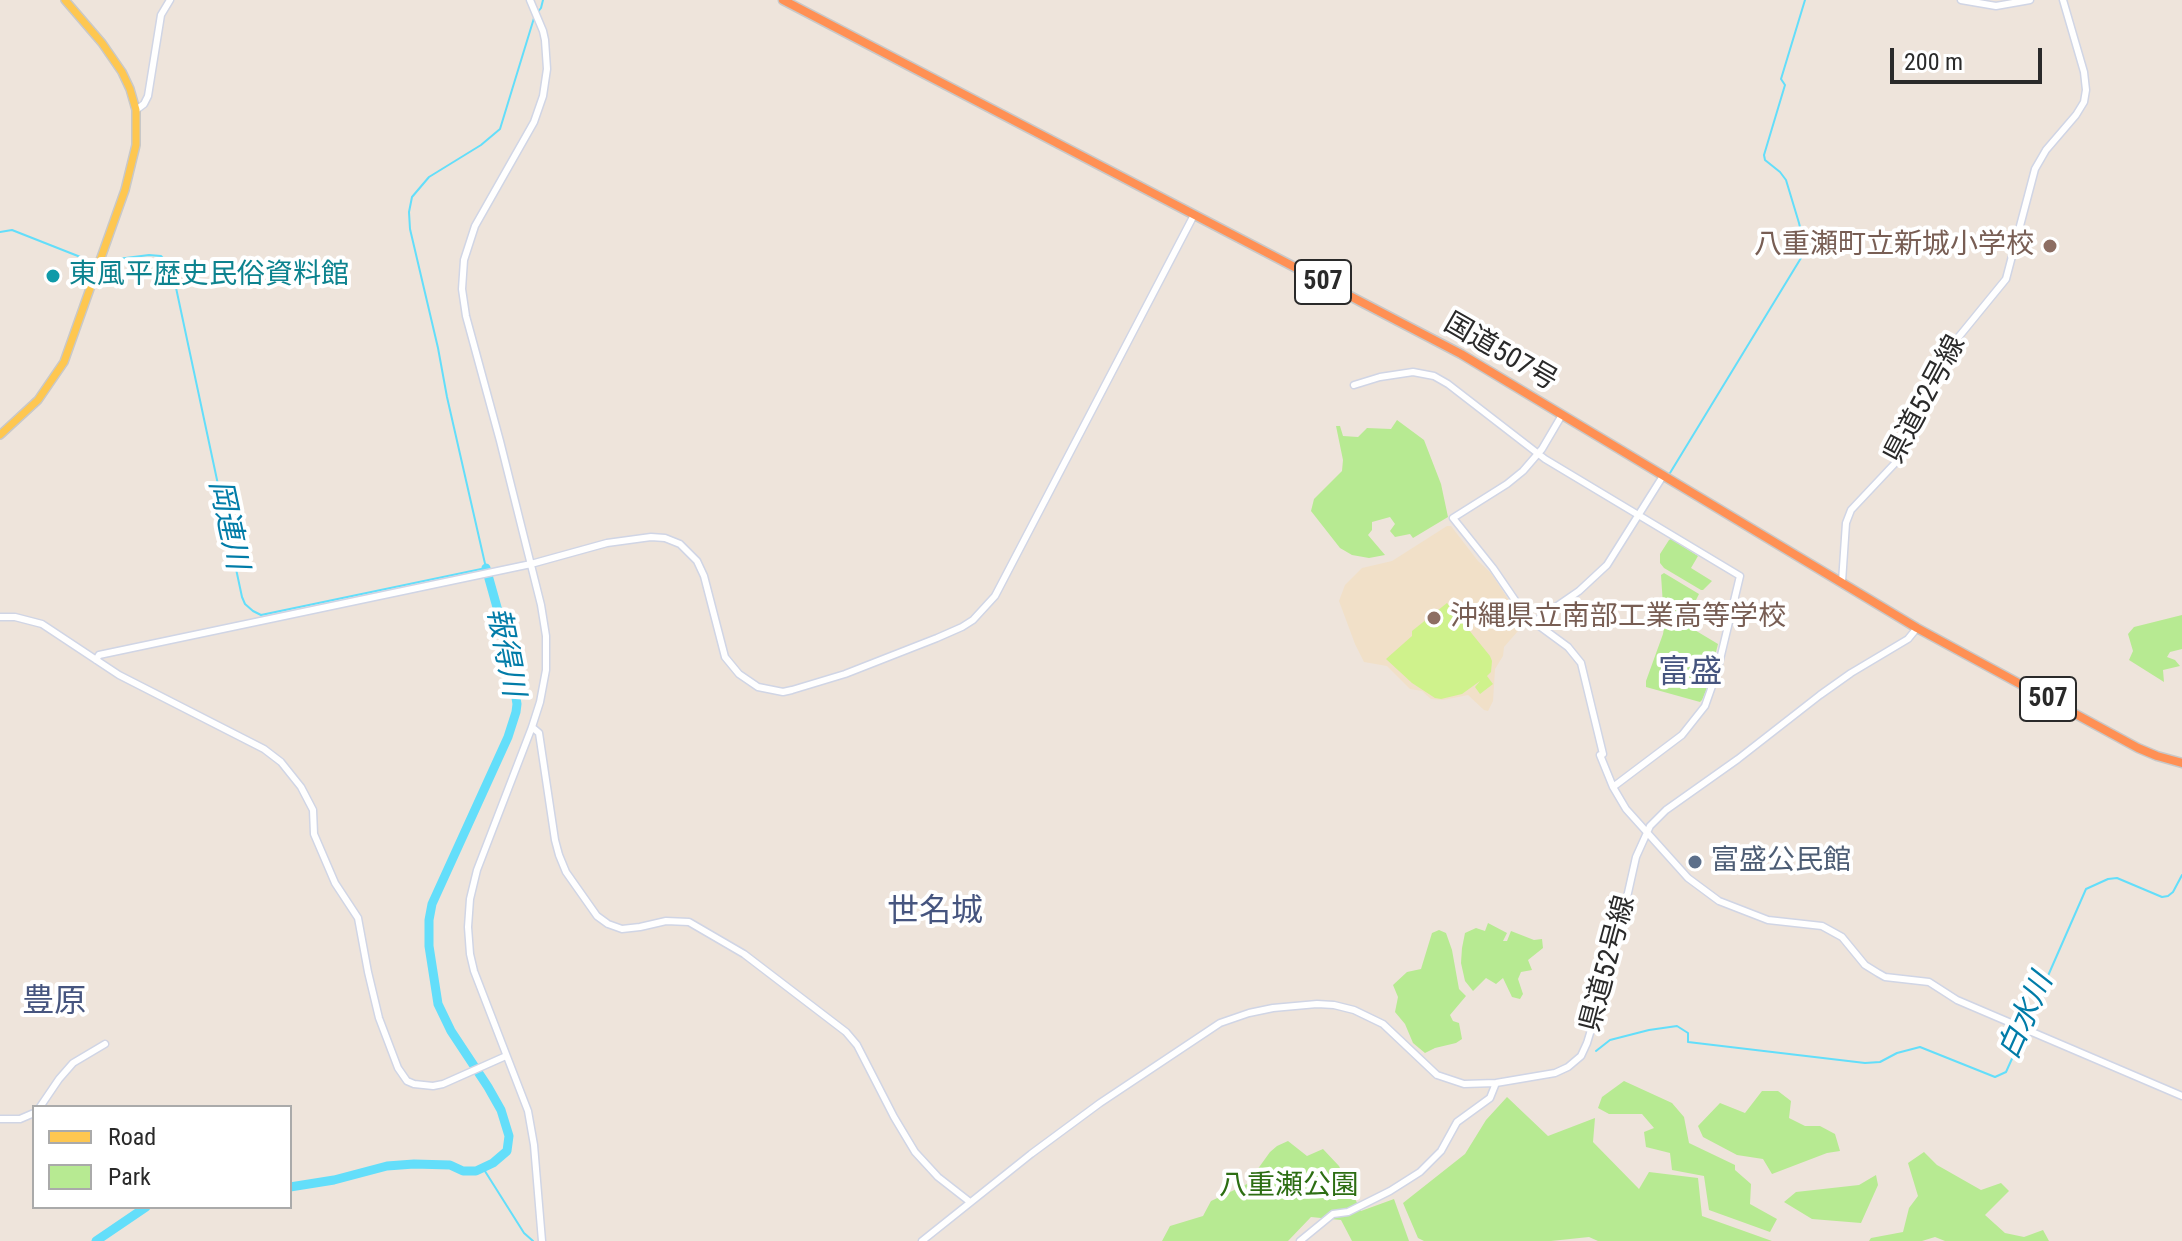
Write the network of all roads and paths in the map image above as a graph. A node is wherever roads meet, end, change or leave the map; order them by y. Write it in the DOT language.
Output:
graph roads {
  1 [pos="65,0"];
  2 [pos="170,0"];
  3 [pos="530,0"];
  4 [pos="1961,0"];
  5 [pos="2030,0"];
  6 [pos="2063,0"];
  7 [pos="790,1"];
  8 [pos="149,88"];
  9 [pos="130,89"];
  10 [pos="136,110"];
  11 [pos="1194,215"];
  12 [pos="1354,385"];
  13 [pos="1562,415"];
  14 [pos="0,435"];
  15 [pos="1538,455"];
  16 [pos="1663,476"];
  17 [pos="1638,515"];
  18 [pos="531,564"];
  19 [pos="1842,582"];
  20 [pos="0,617"];
  21 [pos="1534,622"];
  22 [pos="1917,628"];
  23 [pos="96,660"];
  24 [pos="532,727"];
  25 [pos="2182,763"];
  26 [pos="1613,787"];
  27 [pos="1646,832"];
  28 [pos="105,1044"];
  29 [pos="506,1056"];
  30 [pos="1496,1083"];
  31 [pos="2182,1096"];
  32 [pos="41,1105"];
  33 [pos="32,1114"];
  34 [pos="0,1119"];
  35 [pos="970,1202"];
  36 [pos="542,1241"];
  37 [pos="922,1241"];
  38 [pos="1300,1241"];
  1 -- 9 [label="main road"];
  2 -- 8 [label="street"];
  3 -- 18 [label="street"];
  4 -- 5 [label="street"];
  6 -- 19 [label="street, 県道52号線"];
  7 -- 11 [label="highway, 国道507号 / 507"];
  8 -- 9 [label="street"];
  8 -- 10 [label="street"];
  9 -- 10 [label="main road"];
  10 -- 14 [label="main road"];
  11 -- 13 [label="highway, 国道507号 / 507"];
  11 -- 18 [label="street"];
  12 -- 15 [label="street"];
  13 -- 15 [label="street"];
  13 -- 16 [label="highway, 国道507号 / 507"];
  15 -- 17 [label="street"];
  15 -- 21 [label="street"];
  16 -- 17 [label="street"];
  16 -- 19 [label="highway, 国道507号 / 507"];
  17 -- 21 [label="street"];
  17 -- 26 [label="street"];
  18 -- 23 [label="street"];
  18 -- 24 [label="street"];
  19 -- 22 [label="highway, 国道507号 / 507"];
  20 -- 23 [label="street"];
  21 -- 26 [label="street"];
  22 -- 25 [label="highway, 国道507号 / 507"];
  22 -- 27 [label="street, 県道52号線"];
  23 -- 29 [label="street"];
  24 -- 29 [label="street"];
  24 -- 35 [label="street"];
  26 -- 27 [label="street"];
  27 -- 30 [label="street, 県道52号線"];
  27 -- 31 [label="street"];
  28 -- 32 [label="street"];
  29 -- 36 [label="street"];
  30 -- 35 [label="street, 県道52号線"];
  30 -- 38 [label="street"];
  33 -- 34 [label="street"];
  35 -- 37 [label="street, 県道52号線"];
}
